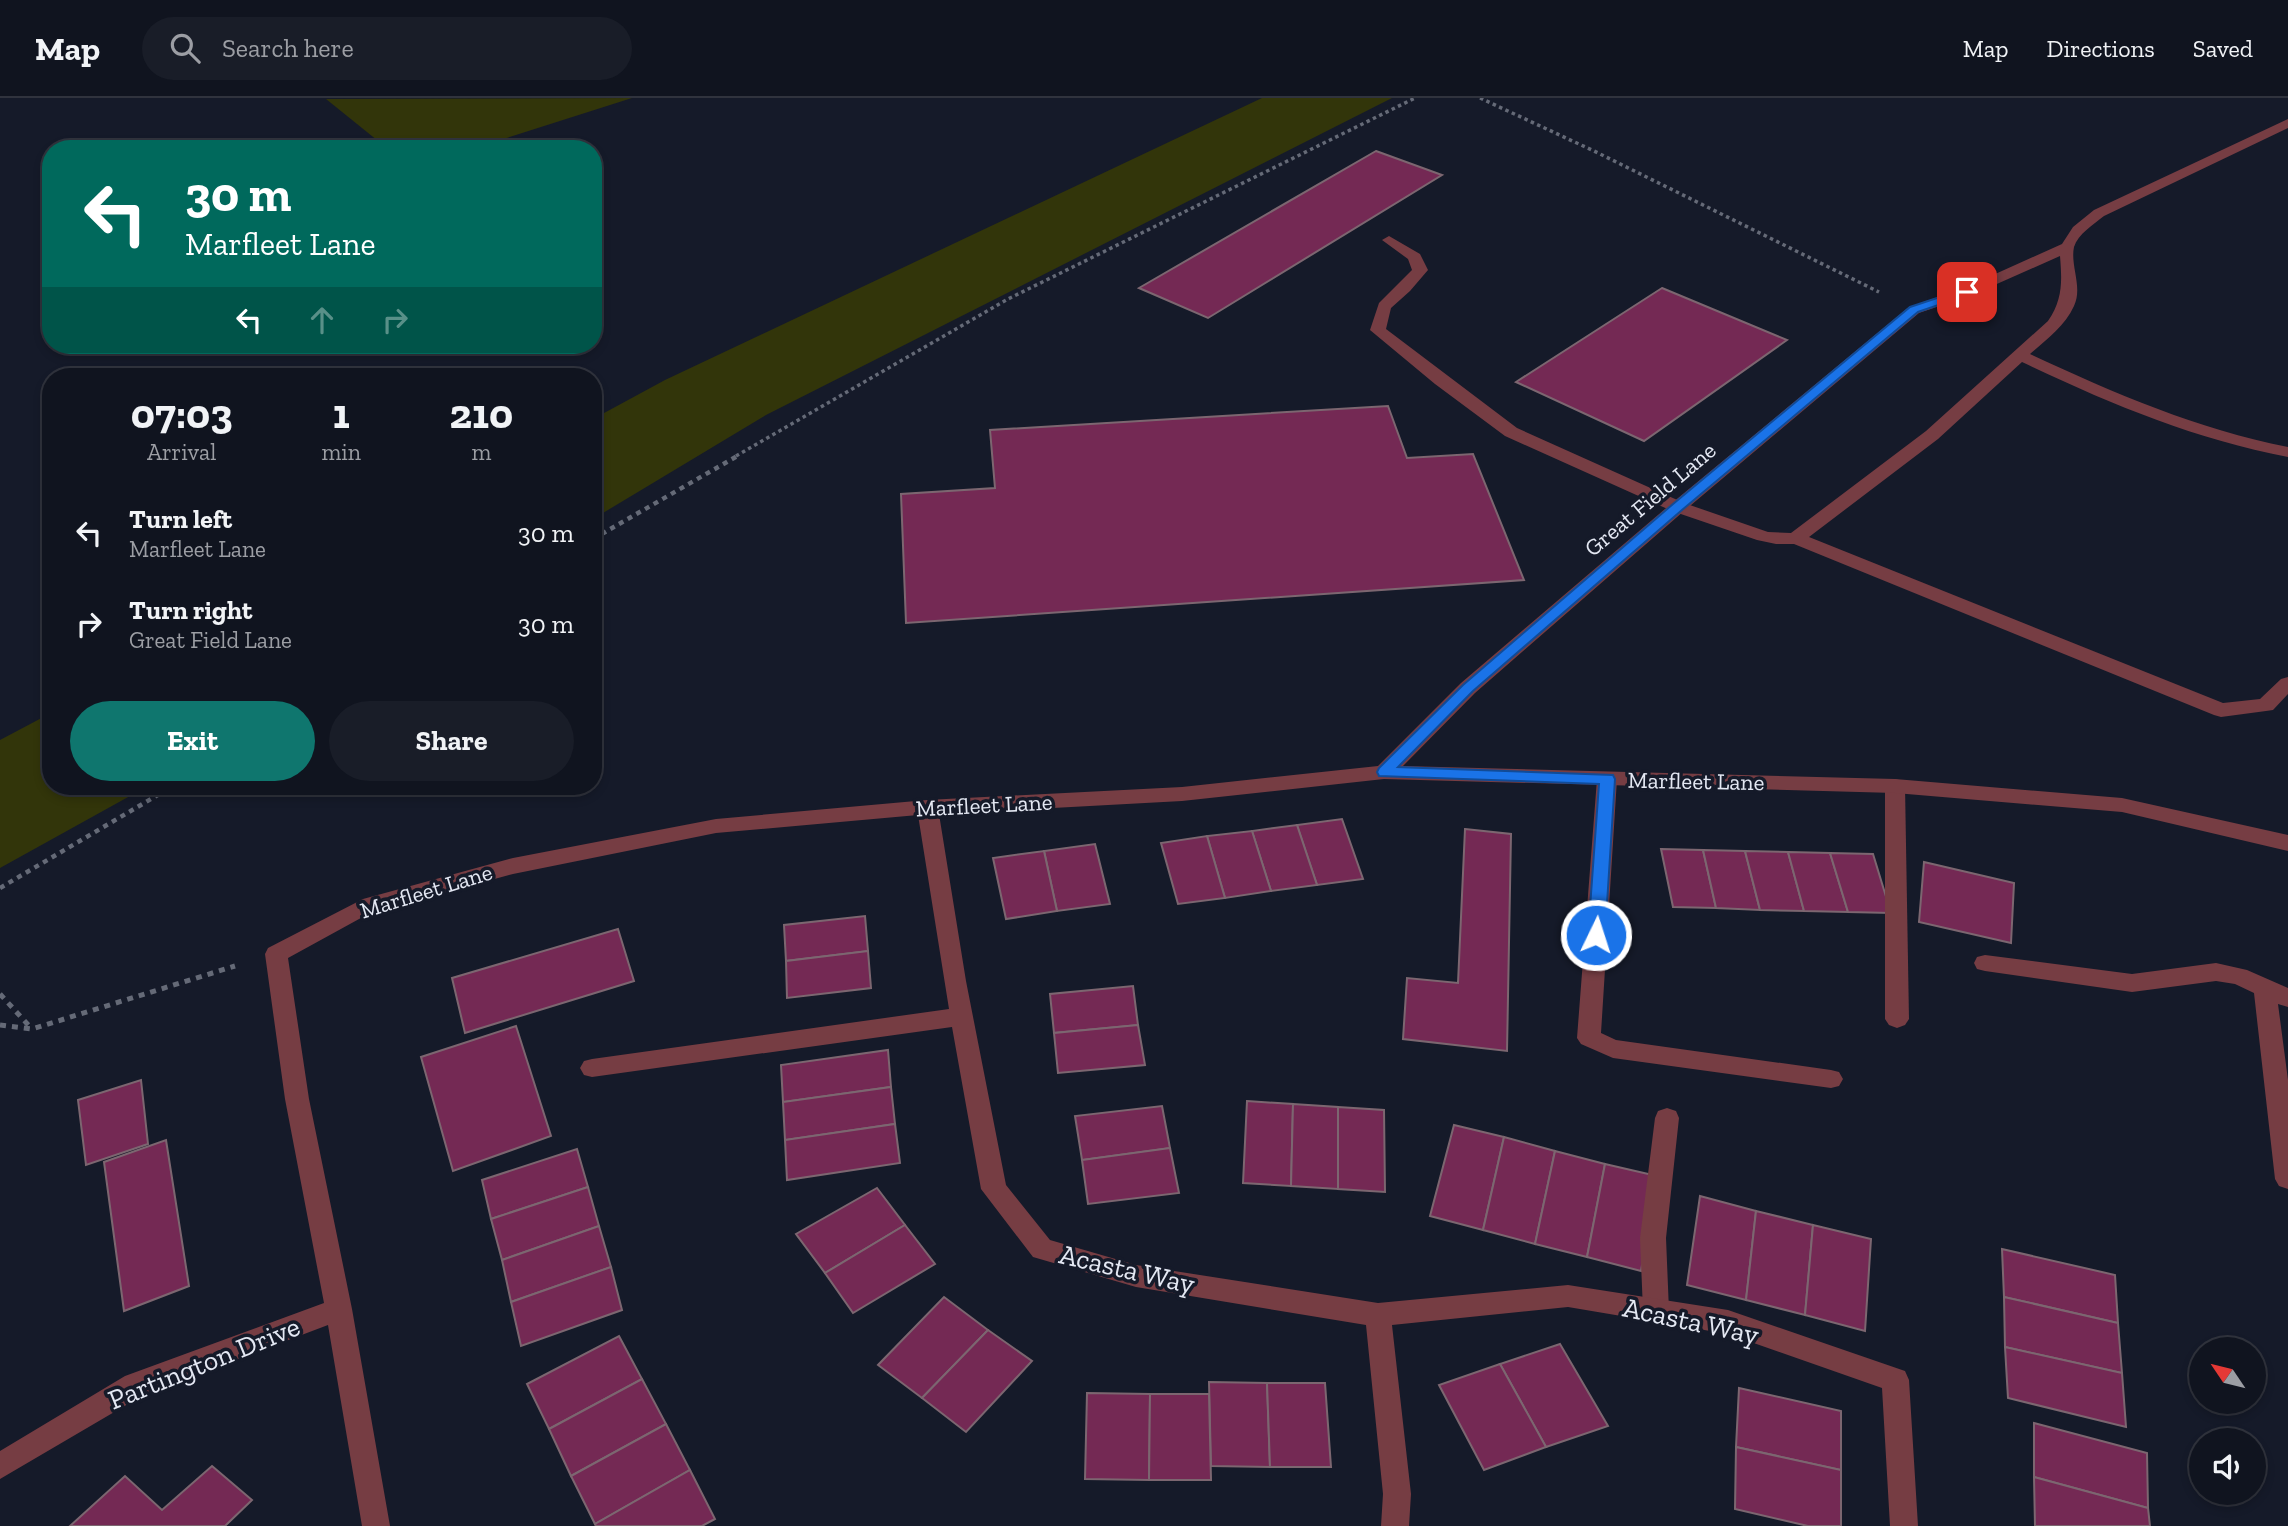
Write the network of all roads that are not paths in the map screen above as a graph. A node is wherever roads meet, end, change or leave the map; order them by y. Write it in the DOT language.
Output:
graph roads {
  1 [pos="2288,123"];
  2 [pos="1389,240"];
  3 [pos="2067,247"];
  4 [pos="2020,355"];
  5 [pos="2288,452"];
  6 [pos="1678,507"];
  7 [pos="1796,538"];
  8 [pos="2288,683"];
  9 [pos="1384,772"];
  10 [pos="1607,779"];
  11 [pos="1895,786"];
  12 [pos="927,807"];
  13 [pos="2288,843"];
  14 [pos="1985,963"];
  15 [pos="2264,988"];
  16 [pos="2288,998"];
  17 [pos="963,1016"];
  18 [pos="1897,1019"];
  19 [pos="592,1068"];
  20 [pos="1831,1079"];
  21 [pos="1667,1118"];
  22 [pos="2288,1179"];
  23 [pos="339,1309"];
  24 [pos="1656,1311"];
  25 [pos="1378,1315"];
  26 [pos="0,1466"];
  27 [pos="376,1526"];
  28 [pos="1395,1526"];
  29 [pos="1904,1526"];
  1 -- 3 [label="street"];
  2 -- 6 [label="street"];
  3 -- 4 [label="street"];
  3 -- 6 [label="street, Great Field Lane"];
  4 -- 5 [label="street"];
  4 -- 7 [label="street"];
  6 -- 7 [label="street"];
  6 -- 9 [label="street, Great Field Lane"];
  7 -- 8 [label="street"];
  9 -- 10 [label="street, Marfleet Lane"];
  9 -- 12 [label="street, Marfleet Lane"];
  10 -- 11 [label="street, Marfleet Lane"];
  10 -- 20 [label="street"];
  11 -- 13 [label="street, Marfleet Lane"];
  11 -- 18 [label="street"];
  12 -- 17 [label="street, Acasta Way"];
  12 -- 23 [label="street, Marfleet Lane"];
  14 -- 15 [label="street"];
  15 -- 16 [label="street"];
  15 -- 22 [label="street"];
  17 -- 19 [label="street"];
  17 -- 25 [label="street, Acasta Way"];
  21 -- 24 [label="street"];
  23 -- 26 [label="street, Partington Drive"];
  23 -- 27 [label="street"];
  24 -- 25 [label="street, Acasta Way"];
  24 -- 29 [label="street, Acasta Way"];
  25 -- 28 [label="street"];
}
